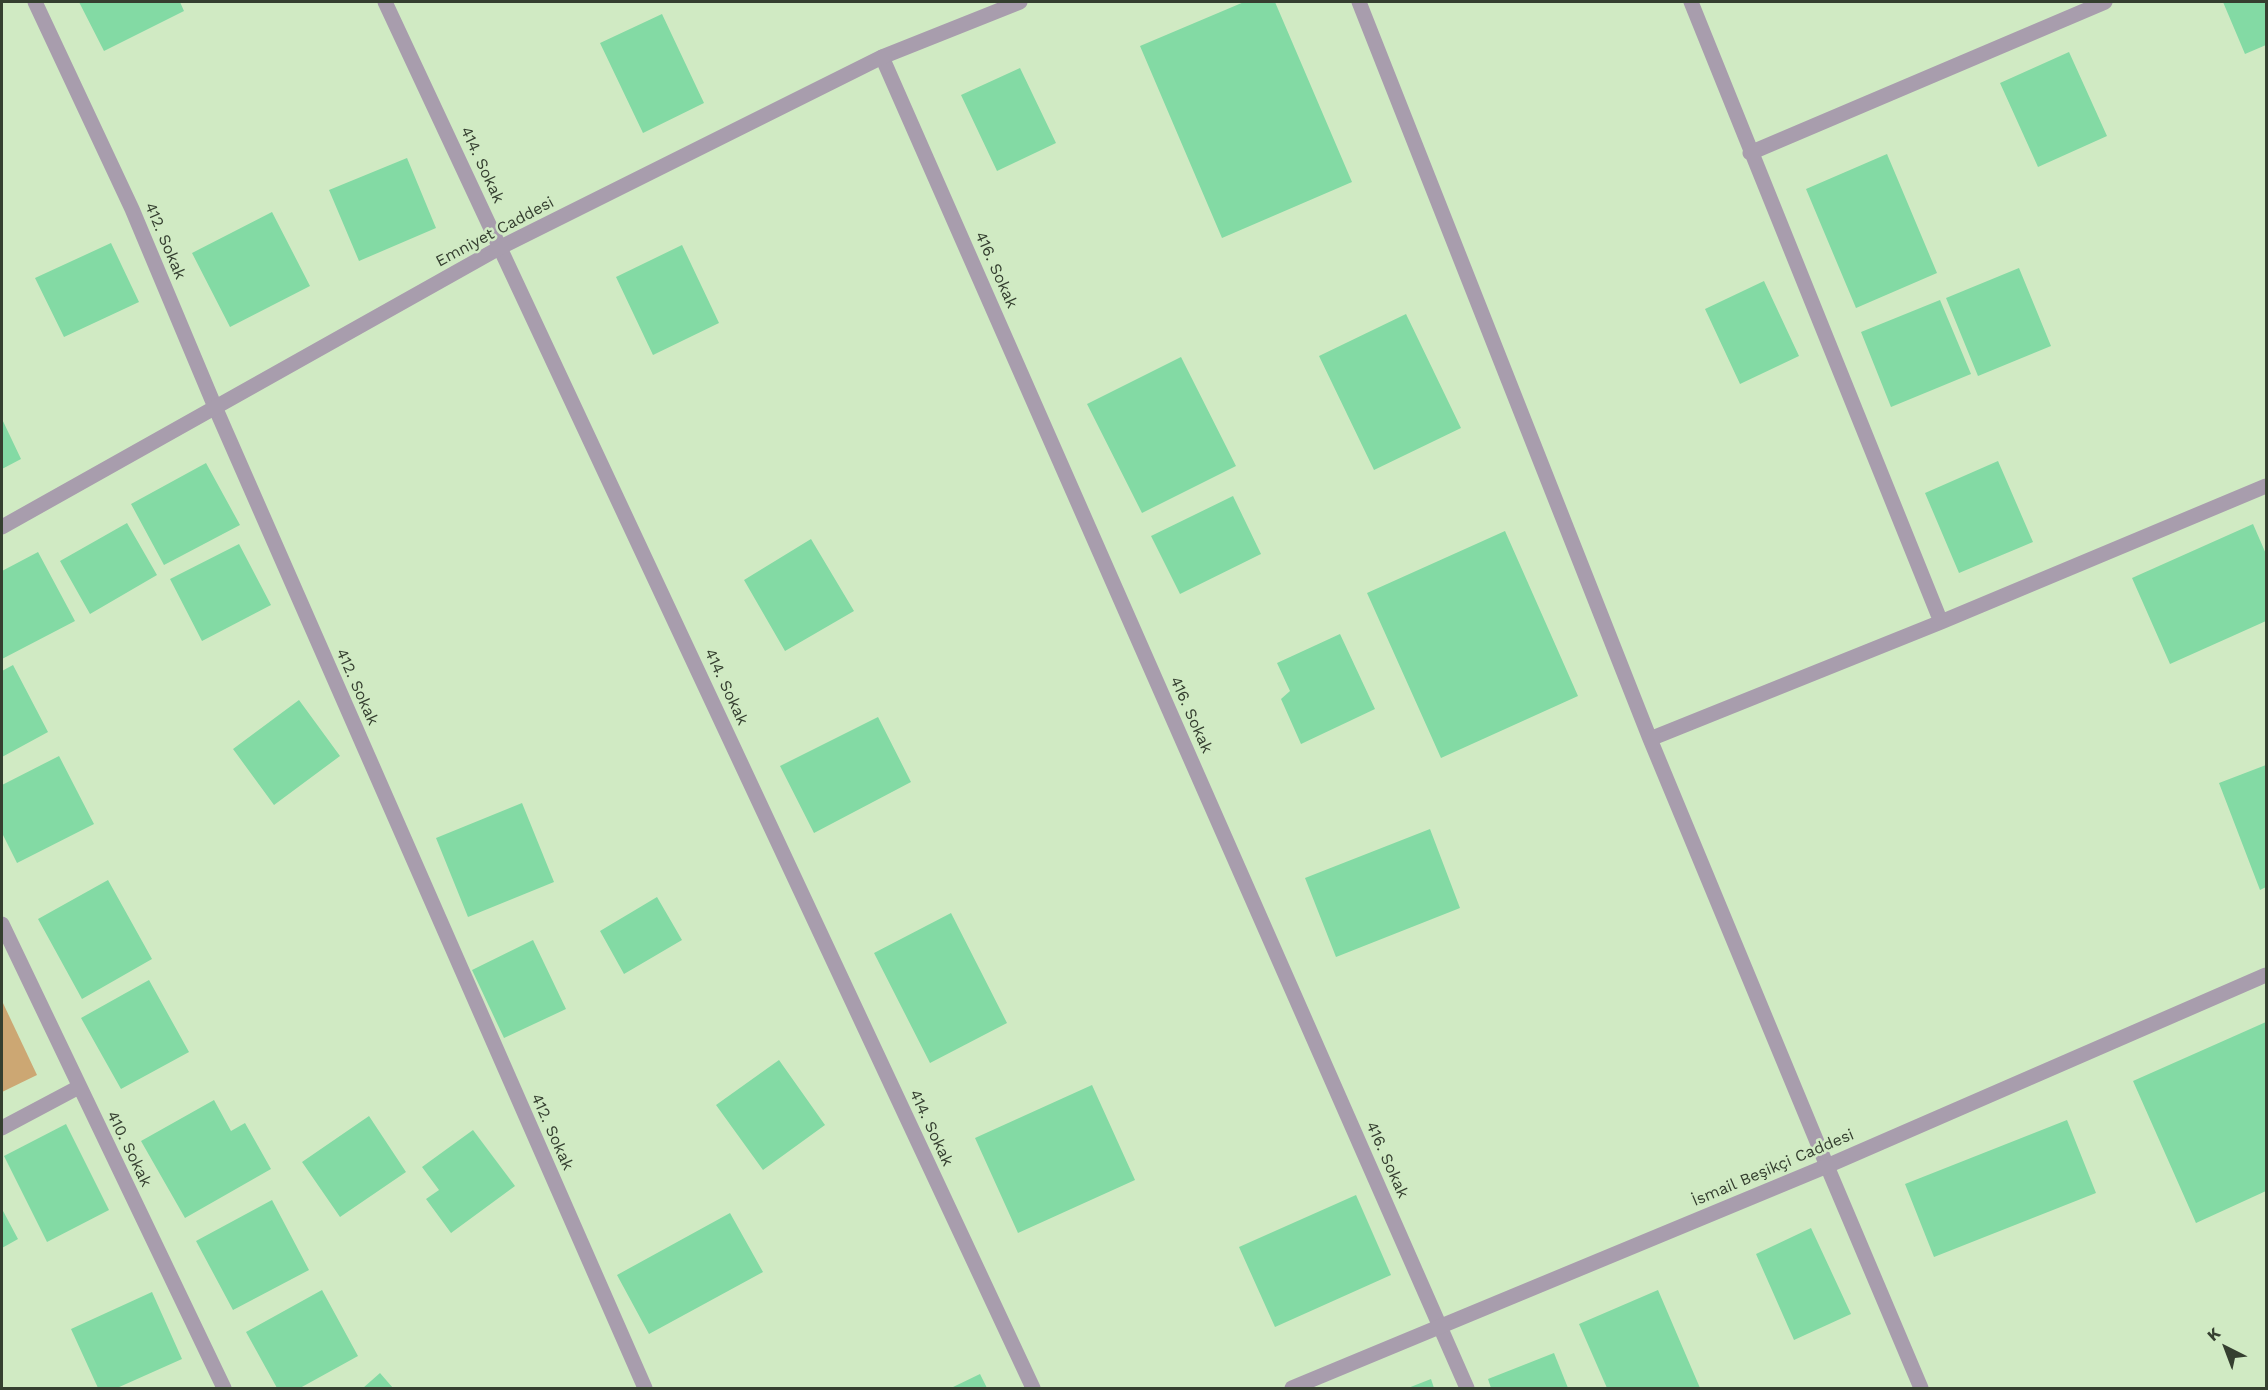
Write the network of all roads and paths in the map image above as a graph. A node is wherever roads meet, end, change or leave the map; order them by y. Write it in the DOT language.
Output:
graph roads {
  1 [pos="35,2"];
  2 [pos="385,2"];
  3 [pos="1020,2"];
  4 [pos="1359,2"];
  5 [pos="1691,2"];
  6 [pos="2105,2"];
  7 [pos="882,57"];
  8 [pos="1750,153"];
  9 [pos="501,248"];
  10 [pos="215,406"];
  11 [pos="2266,486"];
  12 [pos="2,527"];
  13 [pos="1941,622"];
  14 [pos="1650,739"];
  15 [pos="2,924"];
  16 [pos="2266,975"];
  17 [pos="79,1087"];
  18 [pos="2,1128"];
  19 [pos="1827,1166"];
  20 [pos="1440,1325"];
  21 [pos="224,1389"];
  22 [pos="645,1389"];
  23 [pos="1033,1389"];
  24 [pos="1292,1389"];
  25 [pos="1467,1389"];
  26 [pos="1921,1389"];
  1 -- 10 [label="street, 412. Sokak"];
  2 -- 9 [label="street, 414. Sokak"];
  3 -- 7 [label="street, Emniyet Caddesi"];
  4 -- 14 [label="street"];
  5 -- 8 [label="street"];
  6 -- 8 [label="street"];
  7 -- 9 [label="street, Emniyet Caddesi"];
  7 -- 20 [label="street, 416. Sokak"];
  8 -- 13 [label="street"];
  9 -- 10 [label="street, Emniyet Caddesi"];
  9 -- 23 [label="street, 414. Sokak"];
  10 -- 12 [label="street, Emniyet Caddesi"];
  10 -- 22 [label="street, 412. Sokak"];
  11 -- 13 [label="street"];
  13 -- 14 [label="street"];
  14 -- 19 [label="street"];
  15 -- 17 [label="street, 410. Sokak"];
  16 -- 19 [label="street, İsmail Beşikçi Caddesi"];
  17 -- 18 [label="street"];
  17 -- 21 [label="street, 410. Sokak"];
  19 -- 20 [label="street, İsmail Beşikçi Caddesi"];
  19 -- 26 [label="street"];
  20 -- 24 [label="street, İsmail Beşikçi Caddesi"];
  20 -- 25 [label="street, 416. Sokak"];
}
